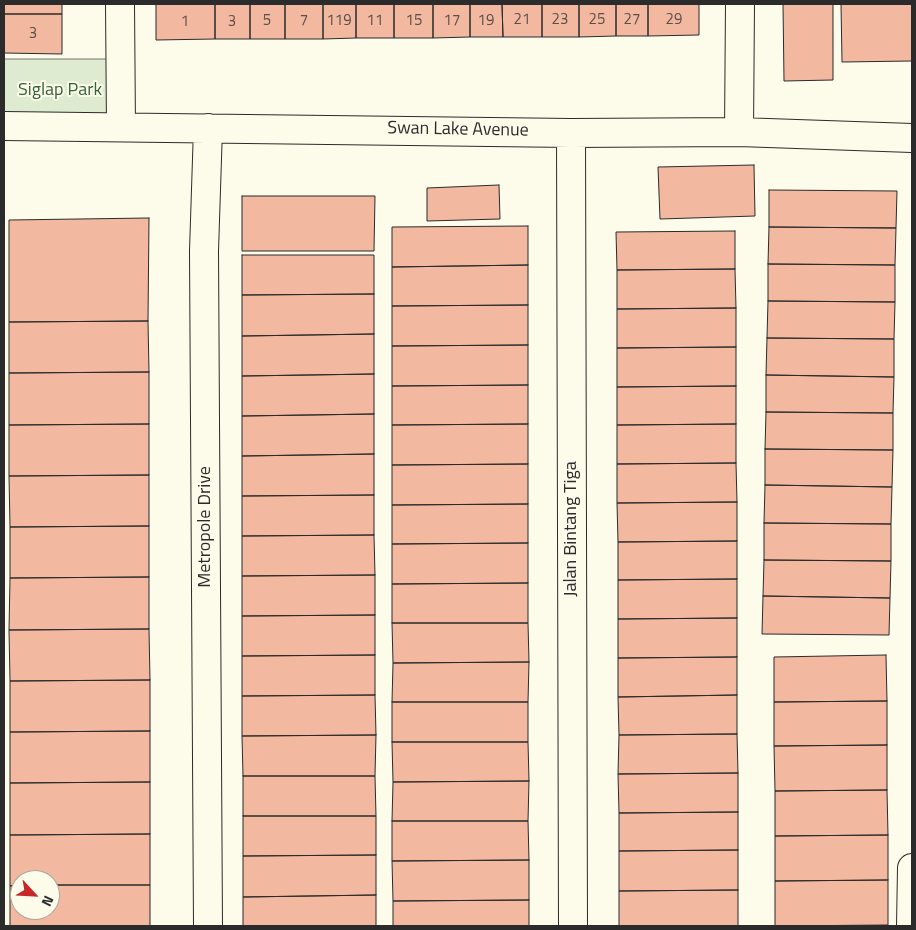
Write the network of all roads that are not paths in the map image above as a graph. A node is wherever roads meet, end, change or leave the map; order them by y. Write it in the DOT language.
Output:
graph roads {
  1 [pos="120,4"];
  2 [pos="740,4"];
  3 [pos="4,126"];
  4 [pos="121,127"];
  5 [pos="208,128"];
  6 [pos="571,132"];
  7 [pos="739,132"];
  8 [pos="912,138"];
  9 [pos="912,868"];
  10 [pos="208,926"];
  11 [pos="573,926"];
  12 [pos="911,926"];
  1 -- 4 [label="street"];
  2 -- 7 [label="street"];
  3 -- 4 [label="street, Swan Lake Avenue"];
  4 -- 5 [label="street, Swan Lake Avenue"];
  5 -- 6 [label="street, Swan Lake Avenue"];
  5 -- 10 [label="street, Metropole Drive"];
  6 -- 7 [label="street, Swan Lake Avenue"];
  6 -- 11 [label="street, Jalan Bintang Tiga"];
  7 -- 8 [label="street, Swan Lake Avenue"];
  9 -- 12 [label="street"];
}
